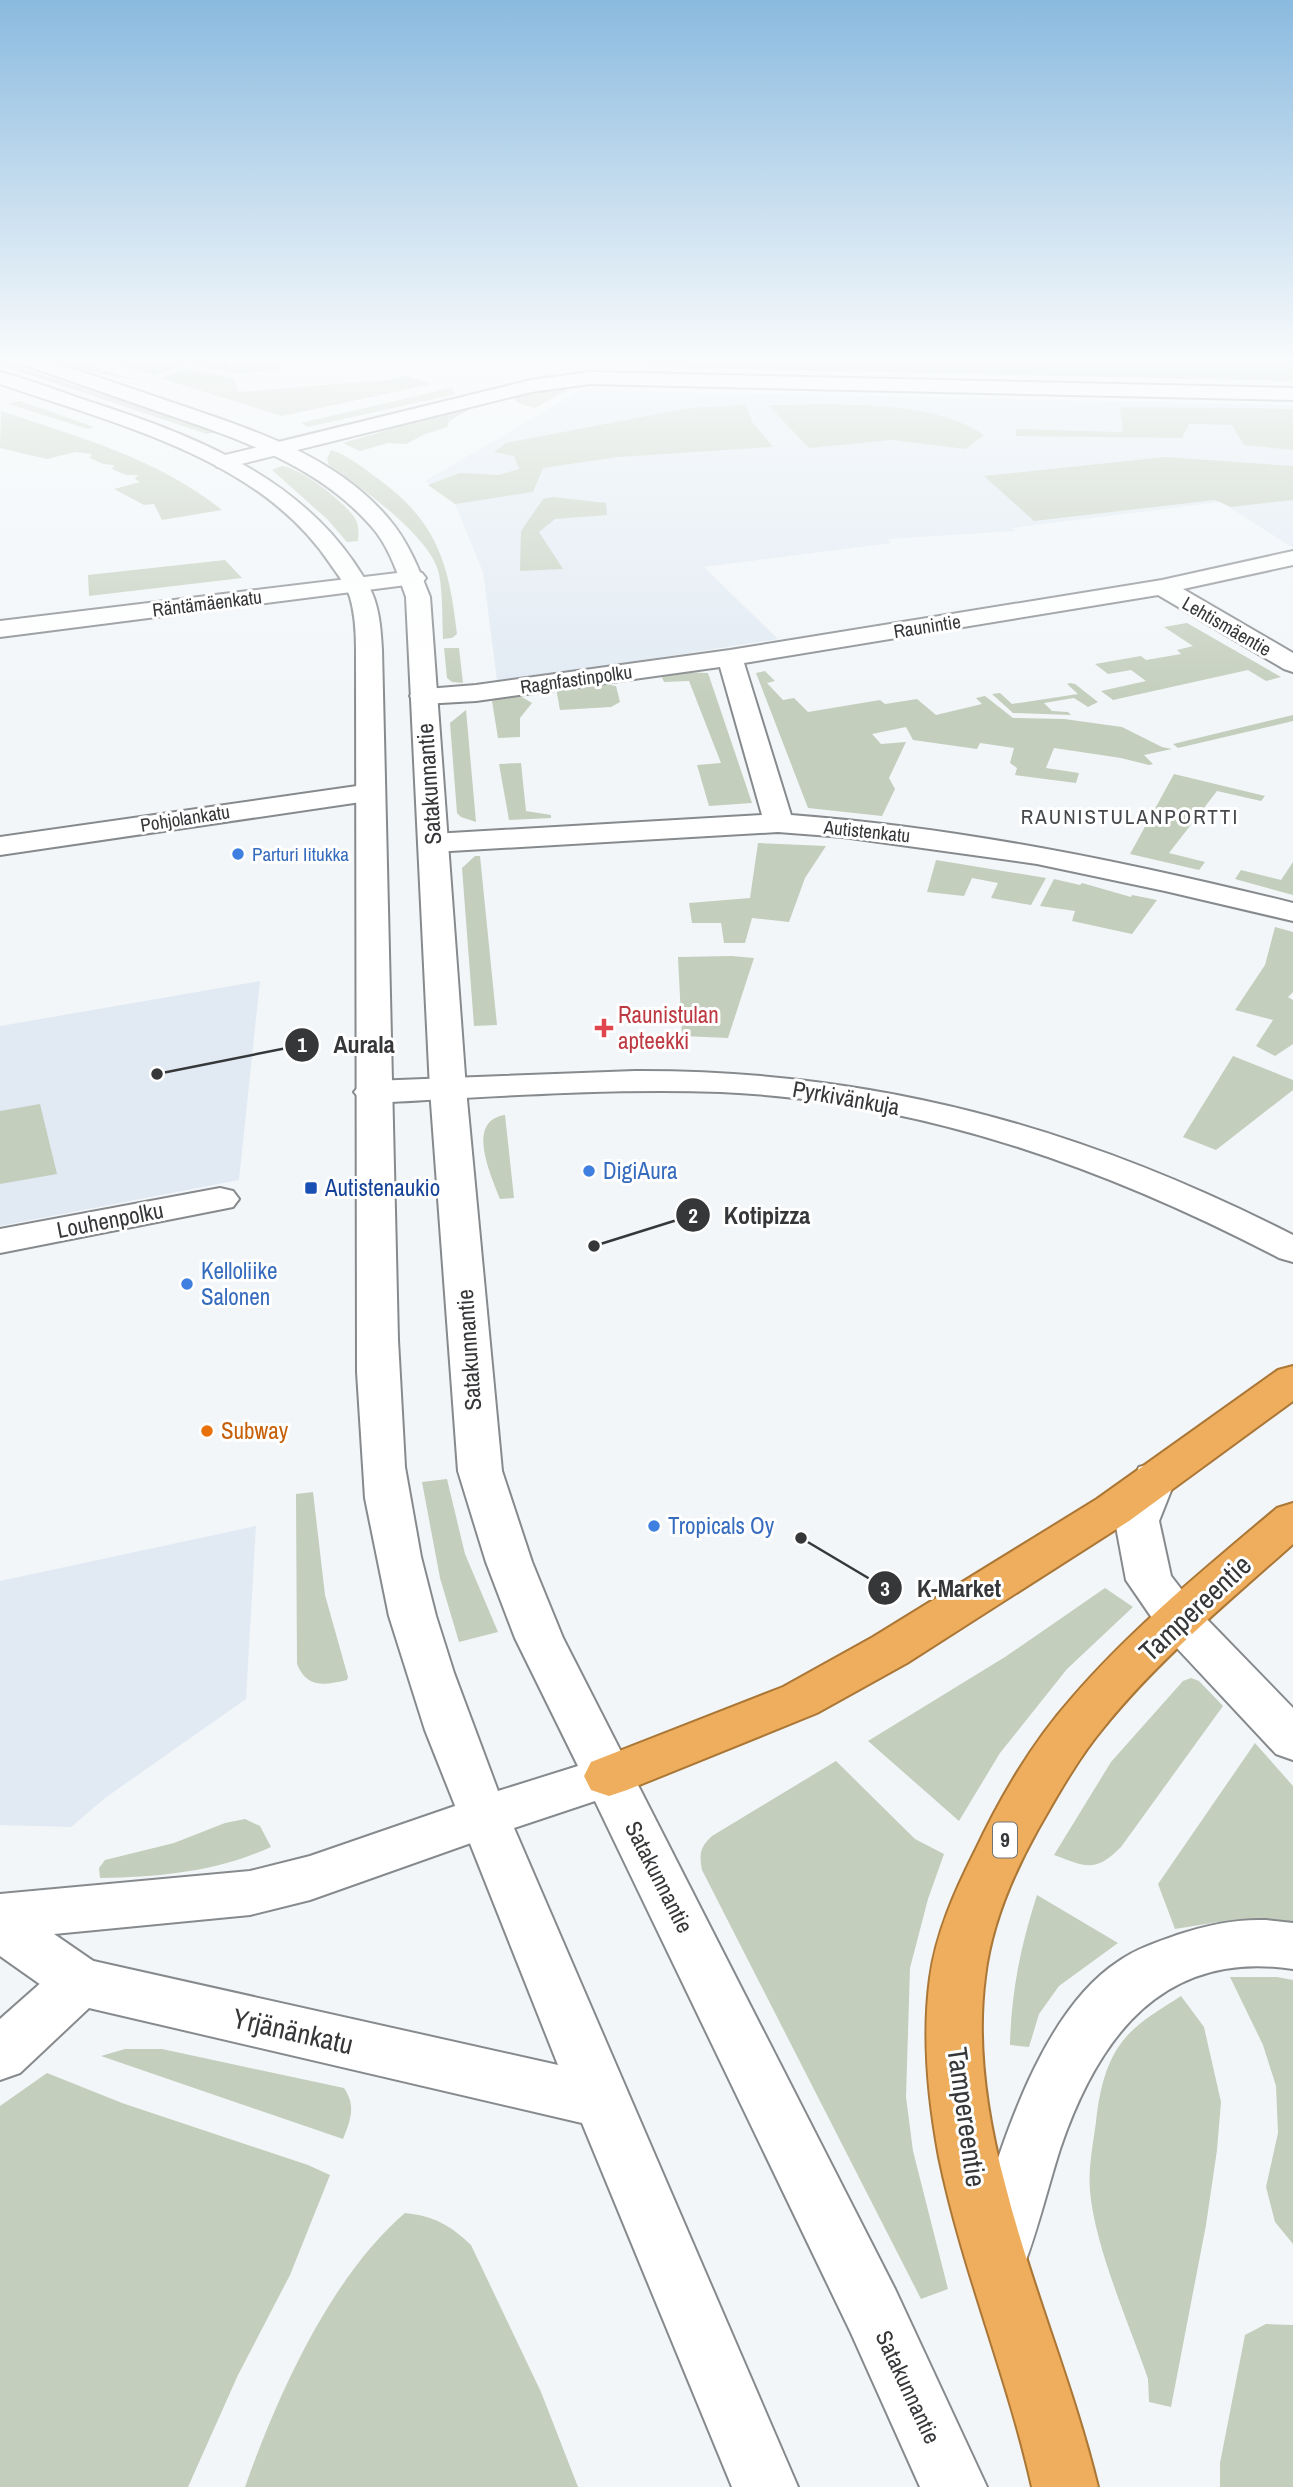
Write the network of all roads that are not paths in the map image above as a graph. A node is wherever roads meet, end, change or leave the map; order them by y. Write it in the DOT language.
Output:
graph roads {
  1 [pos="241,472"];
  2 [pos="320,472"];
  3 [pos="1293,558"];
  4 [pos="414,578"];
  5 [pos="356,585"];
  6 [pos="1162,587"];
  7 [pos="0,629"];
  8 [pos="730,658"];
  9 [pos="1293,664"];
  10 [pos="423,696"];
  11 [pos="369,699"];
  12 [pos="371,793"];
  13 [pos="778,823"];
  14 [pos="433,843"];
  15 [pos="0,846"];
  16 [pos="1293,912"];
  17 [pos="448,1089"];
  18 [pos="372,1092"];
  19 [pos="220,1199"];
  20 [pos="0,1241"];
  21 [pos="1293,1250"];
  22 [pos="1293,1380"];
  23 [pos="1154,1478"];
  24 [pos="1293,1519"];
  25 [pos="1178,1619"];
  26 [pos="1293,1740"];
  27 [pos="609,1776"];
  28 [pos="484,1818"];
  29 [pos="0,1917"];
  30 [pos="0,1927"];
  31 [pos="1293,1946"];
  32 [pos="80,1982"];
  33 [pos="0,2055"];
  34 [pos="601,2101"];
  35 [pos="995,2262"];
  36 [pos="765,2487"];
  37 [pos="954,2487"];
  38 [pos="1065,2487"];
  1 -- 5 [label="main road"];
  2 -- 4 [label="main road, Satakunnantie"];
  3 -- 6 [label="main road, Raunintie"];
  4 -- 5 [label="main road, Räntämäenkatu"];
  4 -- 10 [label="main road, Satakunnantie"];
  5 -- 7 [label="main road, Räntämäenkatu"];
  5 -- 11 [label="main road"];
  6 -- 8 [label="main road, Raunintie"];
  6 -- 9 [label="main road, Lehtismäentie"];
  8 -- 10 [label="main road, Ragnfastinpolku"];
  8 -- 13 [label="main road"];
  10 -- 11 [label="main road, Ragnfastinpolku"];
  10 -- 14 [label="main road, Satakunnantie"];
  11 -- 12 [label="main road"];
  12 -- 15 [label="main road, Pohjolankatu"];
  12 -- 18 [label="main road"];
  13 -- 14 [label="main road, Autistenkatu"];
  13 -- 16 [label="main road, Autistenkatu"];
  14 -- 17 [label="main road, Satakunnantie"];
  17 -- 18 [label="main road, Pyrkivänkuja"];
  17 -- 21 [label="main road, Pyrkivänkuja"];
  17 -- 27 [label="main road, Satakunnantie"];
  18 -- 28 [label="main road"];
  19 -- 20 [label="main road, Louhenpolku"];
  22 -- 23 [label="highway"];
  23 -- 25 [label="main road"];
  23 -- 27 [label="highway"];
  24 -- 25 [label="highway, Tampereentie / 9"];
  25 -- 26 [label="main road"];
  25 -- 35 [label="highway, Tampereentie / 9"];
  27 -- 28 [label="main road"];
  27 -- 37 [label="main road, Satakunnantie"];
  28 -- 29 [label="main road"];
  28 -- 34 [label="main road"];
  30 -- 32 [label="main road, Yrjänänkatu"];
  31 -- 35 [label="main road"];
  32 -- 33 [label="main road"];
  32 -- 34 [label="main road, Yrjänänkatu"];
  34 -- 36 [label="main road"];
  35 -- 38 [label="highway, Tampereentie / 9"];
}
